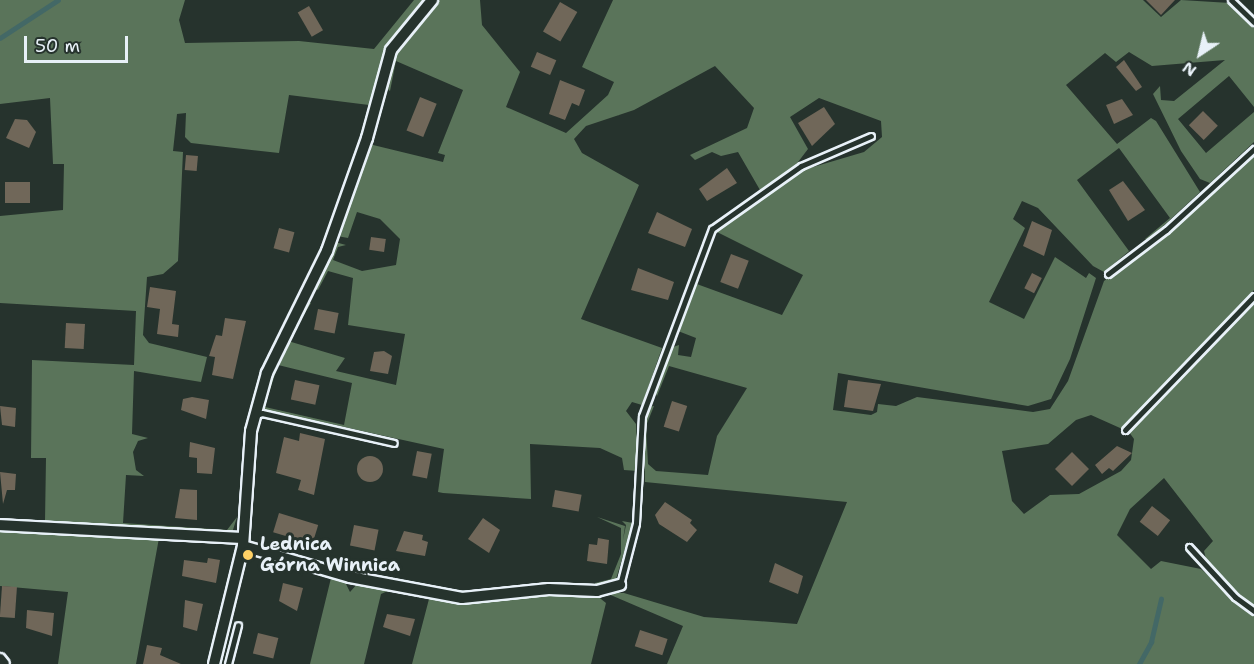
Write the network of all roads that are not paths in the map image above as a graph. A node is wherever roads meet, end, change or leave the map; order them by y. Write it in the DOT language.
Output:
graph roads {
  1 [pos="432,0"];
  2 [pos="1231,0"];
  3 [pos="1254,22"];
  4 [pos="871,136"];
  5 [pos="1254,149"];
  6 [pos="1108,274"];
  7 [pos="1254,296"];
  8 [pos="254,416"];
  9 [pos="1125,429"];
  10 [pos="394,443"];
  11 [pos="0,525"];
  12 [pos="242,542"];
  13 [pos="1189,547"];
  14 [pos="620,585"];
  15 [pos="1254,611"];
  16 [pos="238,625"];
  17 [pos="220,645"];
  18 [pos="232,648"];
  19 [pos="0,659"];
  20 [pos="4,664"];
  21 [pos="214,664"];
  22 [pos="228,664"];
  1 -- 8 [label="street"];
  2 -- 3 [label="lane"];
  4 -- 14 [label="lane"];
  5 -- 6 [label="lane"];
  7 -- 9 [label="lane"];
  8 -- 10 [label="lane"];
  8 -- 12 [label="street"];
  11 -- 12 [label="street"];
  12 -- 14 [label="street"];
  12 -- 17 [label="street"];
  13 -- 15 [label="lane"];
  16 -- 18 [label="lane"];
  17 -- 18 [label="lane"];
  17 -- 21 [label="street"];
  18 -- 22 [label="lane"];
  19 -- 20 [label="street"];
}
